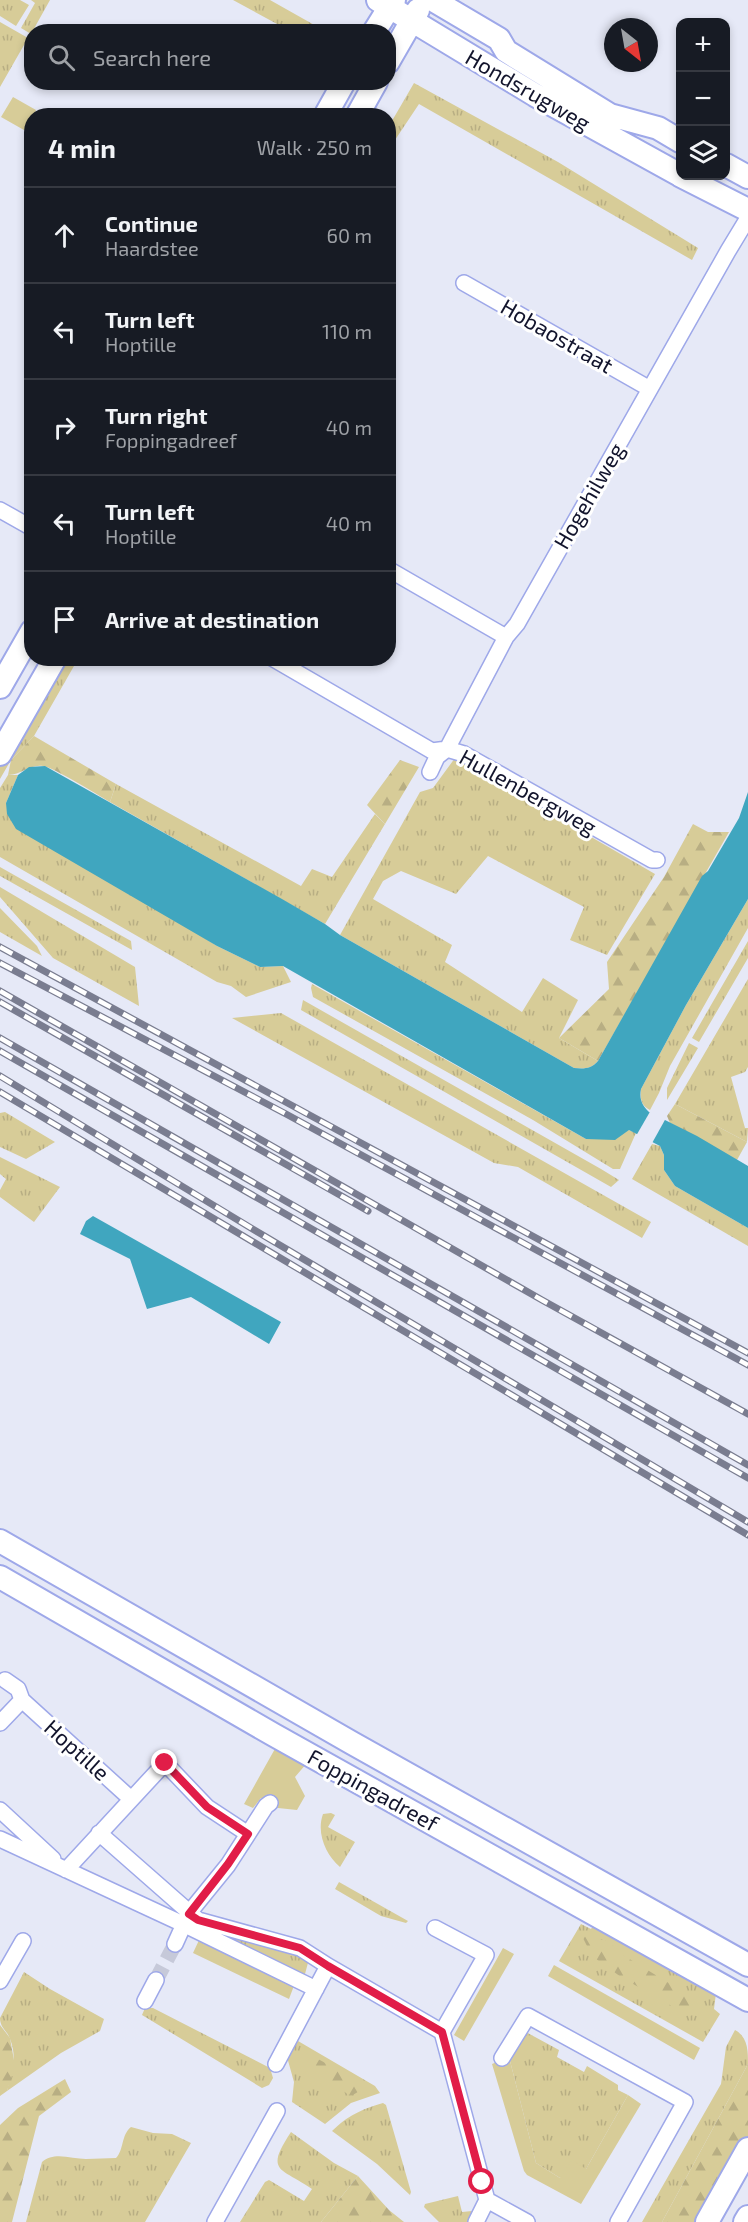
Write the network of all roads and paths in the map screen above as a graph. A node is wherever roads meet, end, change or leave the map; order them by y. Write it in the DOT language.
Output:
graph roads {
  1 [pos="422,0"];
  2 [pos="433,0"];
  3 [pos="387,2"];
  4 [pos="412,21"];
  5 [pos="377,24"];
  6 [pos="396,48"];
  7 [pos="340,90"];
  8 [pos="372,90"];
  9 [pos="329,108"];
  10 [pos="361,108"];
  11 [pos="676,138"];
  12 [pos="730,167"];
  13 [pos="676,172"];
  14 [pos="748,177"];
  15 [pos="691,180"];
  16 [pos="748,210"];
  17 [pos="748,218"];
  18 [pos="464,283"];
  19 [pos="650,389"];
  20 [pos="0,510"];
  21 [pos="24,524"];
  22 [pos="396,574"];
  23 [pos="506,637"];
  24 [pos="24,645"];
  25 [pos="50,666"];
  26 [pos="286,666"];
  27 [pos="0,687"];
  28 [pos="447,749"];
  29 [pos="0,754"];
  30 [pos="430,772"];
  31 [pos="657,860"];
  32 [pos="0,1541"];
  33 [pos="0,1577"];
  34 [pos="5,1680"];
  35 [pos="22,1700"];
  36 [pos="0,1723"];
  37 [pos="131,1799"];
  38 [pos="270,1803"];
  39 [pos="0,1810"];
  40 [pos="99,1833"];
  41 [pos="248,1834"];
  42 [pos="0,1839"];
  43 [pos="64,1869"];
  44 [pos="186,1919"];
  45 [pos="435,1928"];
  46 [pos="23,1941"];
  47 [pos="175,1944"];
  48 [pos="743,1961"];
  49 [pos="328,1966"];
  50 [pos="156,1980"];
  51 [pos="0,1981"];
  52 [pos="316,1989"];
  53 [pos="748,2000"];
  54 [pos="145,2001"];
  55 [pos="442,2032"];
  56 [pos="502,2058"];
  57 [pos="276,2064"];
  58 [pos="277,2111"];
  59 [pos="748,2149"];
  60 [pos="487,2200"];
  61 [pos="748,2217"];
  62 [pos="215,2222"];
  63 [pos="476,2222"];
  64 [pos="527,2222"];
  65 [pos="618,2222"];
  66 [pos="707,2222"];
  67 [pos="745,2222"];
  1 -- 4 [label="street"];
  2 -- 11 [label="street, Hondsrugweg"];
  3 -- 4 [label="street, Hondsrugweg"];
  3 -- 5 [label="street"];
  4 -- 6 [label="street"];
  4 -- 13 [label="street, Hondsrugweg"];
  7 -- 9 [label="street"];
  8 -- 10 [label="street"];
  12 -- 14 [label="street"];
  15 -- 16 [label="street, Hondsrugweg"];
  17 -- 19 [label="street, Hogehilweg"];
  18 -- 19 [label="street, Hobaostraat"];
  19 -- 23 [label="street, Hogehilweg"];
  20 -- 21 [label="street"];
  22 -- 23 [label="street"];
  23 -- 28 [label="street, Hogehilweg"];
  24 -- 27 [label="street"];
  25 -- 29 [label="street"];
  26 -- 28 [label="street, Hullenbergweg"];
  28 -- 30 [label="street, Hogehilweg"];
  28 -- 31 [label="street, Hullenbergweg"];
  32 -- 48 [label="street, Foppingadreef"];
  33 -- 53 [label="street, Foppingadreef"];
  34 -- 35 [label="street, Hoptille"];
  35 -- 36 [label="street"];
  35 -- 37 [label="street, Hoptille"];
  37 -- 40 [label="street, Hoptille"];
  37 -- 41 [label="street, Hoptille"];
  38 -- 41 [label="street"];
  39 -- 43 [label="street"];
  40 -- 43 [label="street, Hoptille"];
  40 -- 44 [label="street"];
  41 -- 44 [label="street"];
  42 -- 43 [label="street"];
  43 -- 44 [label="street"];
  44 -- 47 [label="street"];
  44 -- 49 [label="street"];
  44 -- 52 [label="street"];
  45 -- 55 [label="street"];
  46 -- 51 [label="street"];
  49 -- 52 [label="street"];
  49 -- 55 [label="street"];
  50 -- 54 [label="street"];
  52 -- 57 [label="street"];
  55 -- 60 [label="street"];
  56 -- 65 [label="street"];
  58 -- 62 [label="street"];
  59 -- 66 [label="street"];
  60 -- 63 [label="street"];
  60 -- 64 [label="street"];
  61 -- 67 [label="street"];
}
